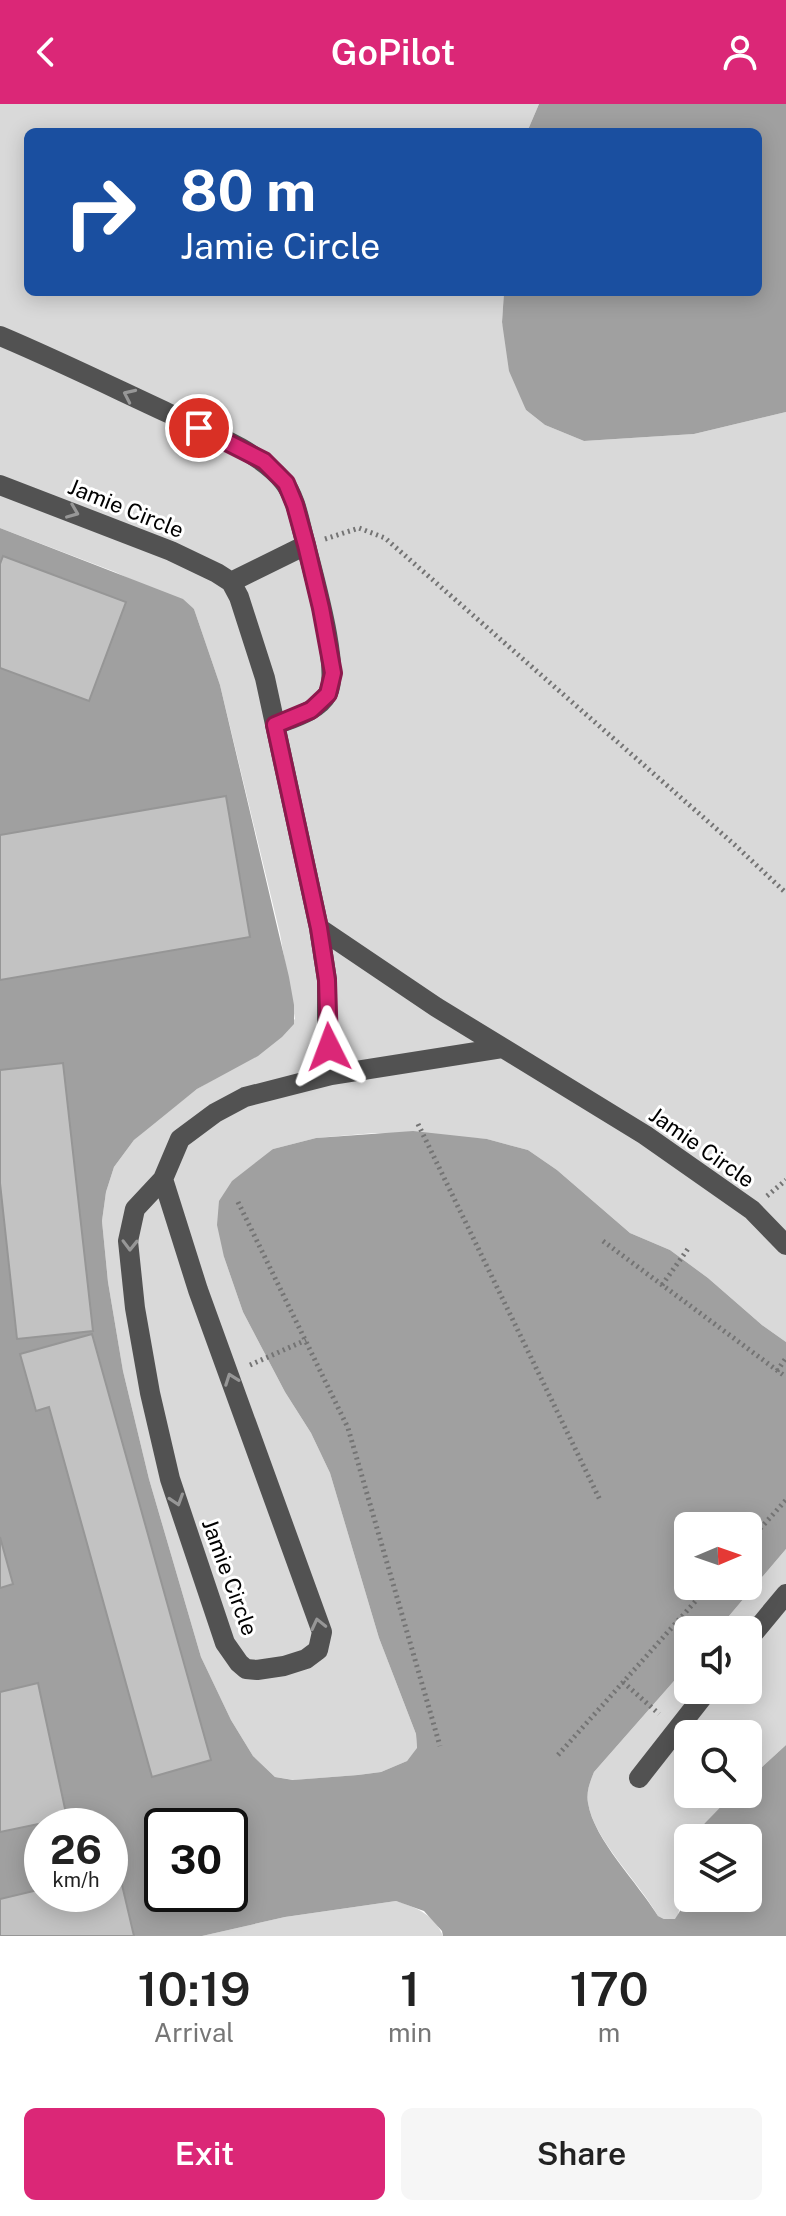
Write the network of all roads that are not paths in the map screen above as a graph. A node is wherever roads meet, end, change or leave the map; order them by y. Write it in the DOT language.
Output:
graph roads {
  1 [pos="0,336"];
  2 [pos="0,485"];
  3 [pos="306,545"];
  4 [pos="231,582"];
  5 [pos="275,725"];
  6 [pos="319,928"];
  7 [pos="502,1048"];
  8 [pos="331,1075"];
  9 [pos="163,1179"];
  10 [pos="786,1245"];
  11 [pos="786,1594"];
  12 [pos="762,1623"];
  13 [pos="697,1704"];
  14 [pos="639,1778"];
  3 -- 1 [label="street, one-way"];
  2 -- 4 [label="street, Jamie Circle, one-way"];
  3 -- 4 [label="street"];
  3 -- 5 [label="street"];
  4 -- 5 [label="street"];
  5 -- 6 [label="street"];
  6 -- 7 [label="street, Jamie Circle"];
  6 -- 8 [label="street"];
  7 -- 8 [label="street, Jamie Circle"];
  7 -- 10 [label="street, Jamie Circle"];
  8 -- 9 [label="street, Jamie Circle"];
  9 -- 9 [label="street, Jamie Circle, one-way"];
  11 -- 12 [label="street"];
  13 -- 14 [label="street"];
}
